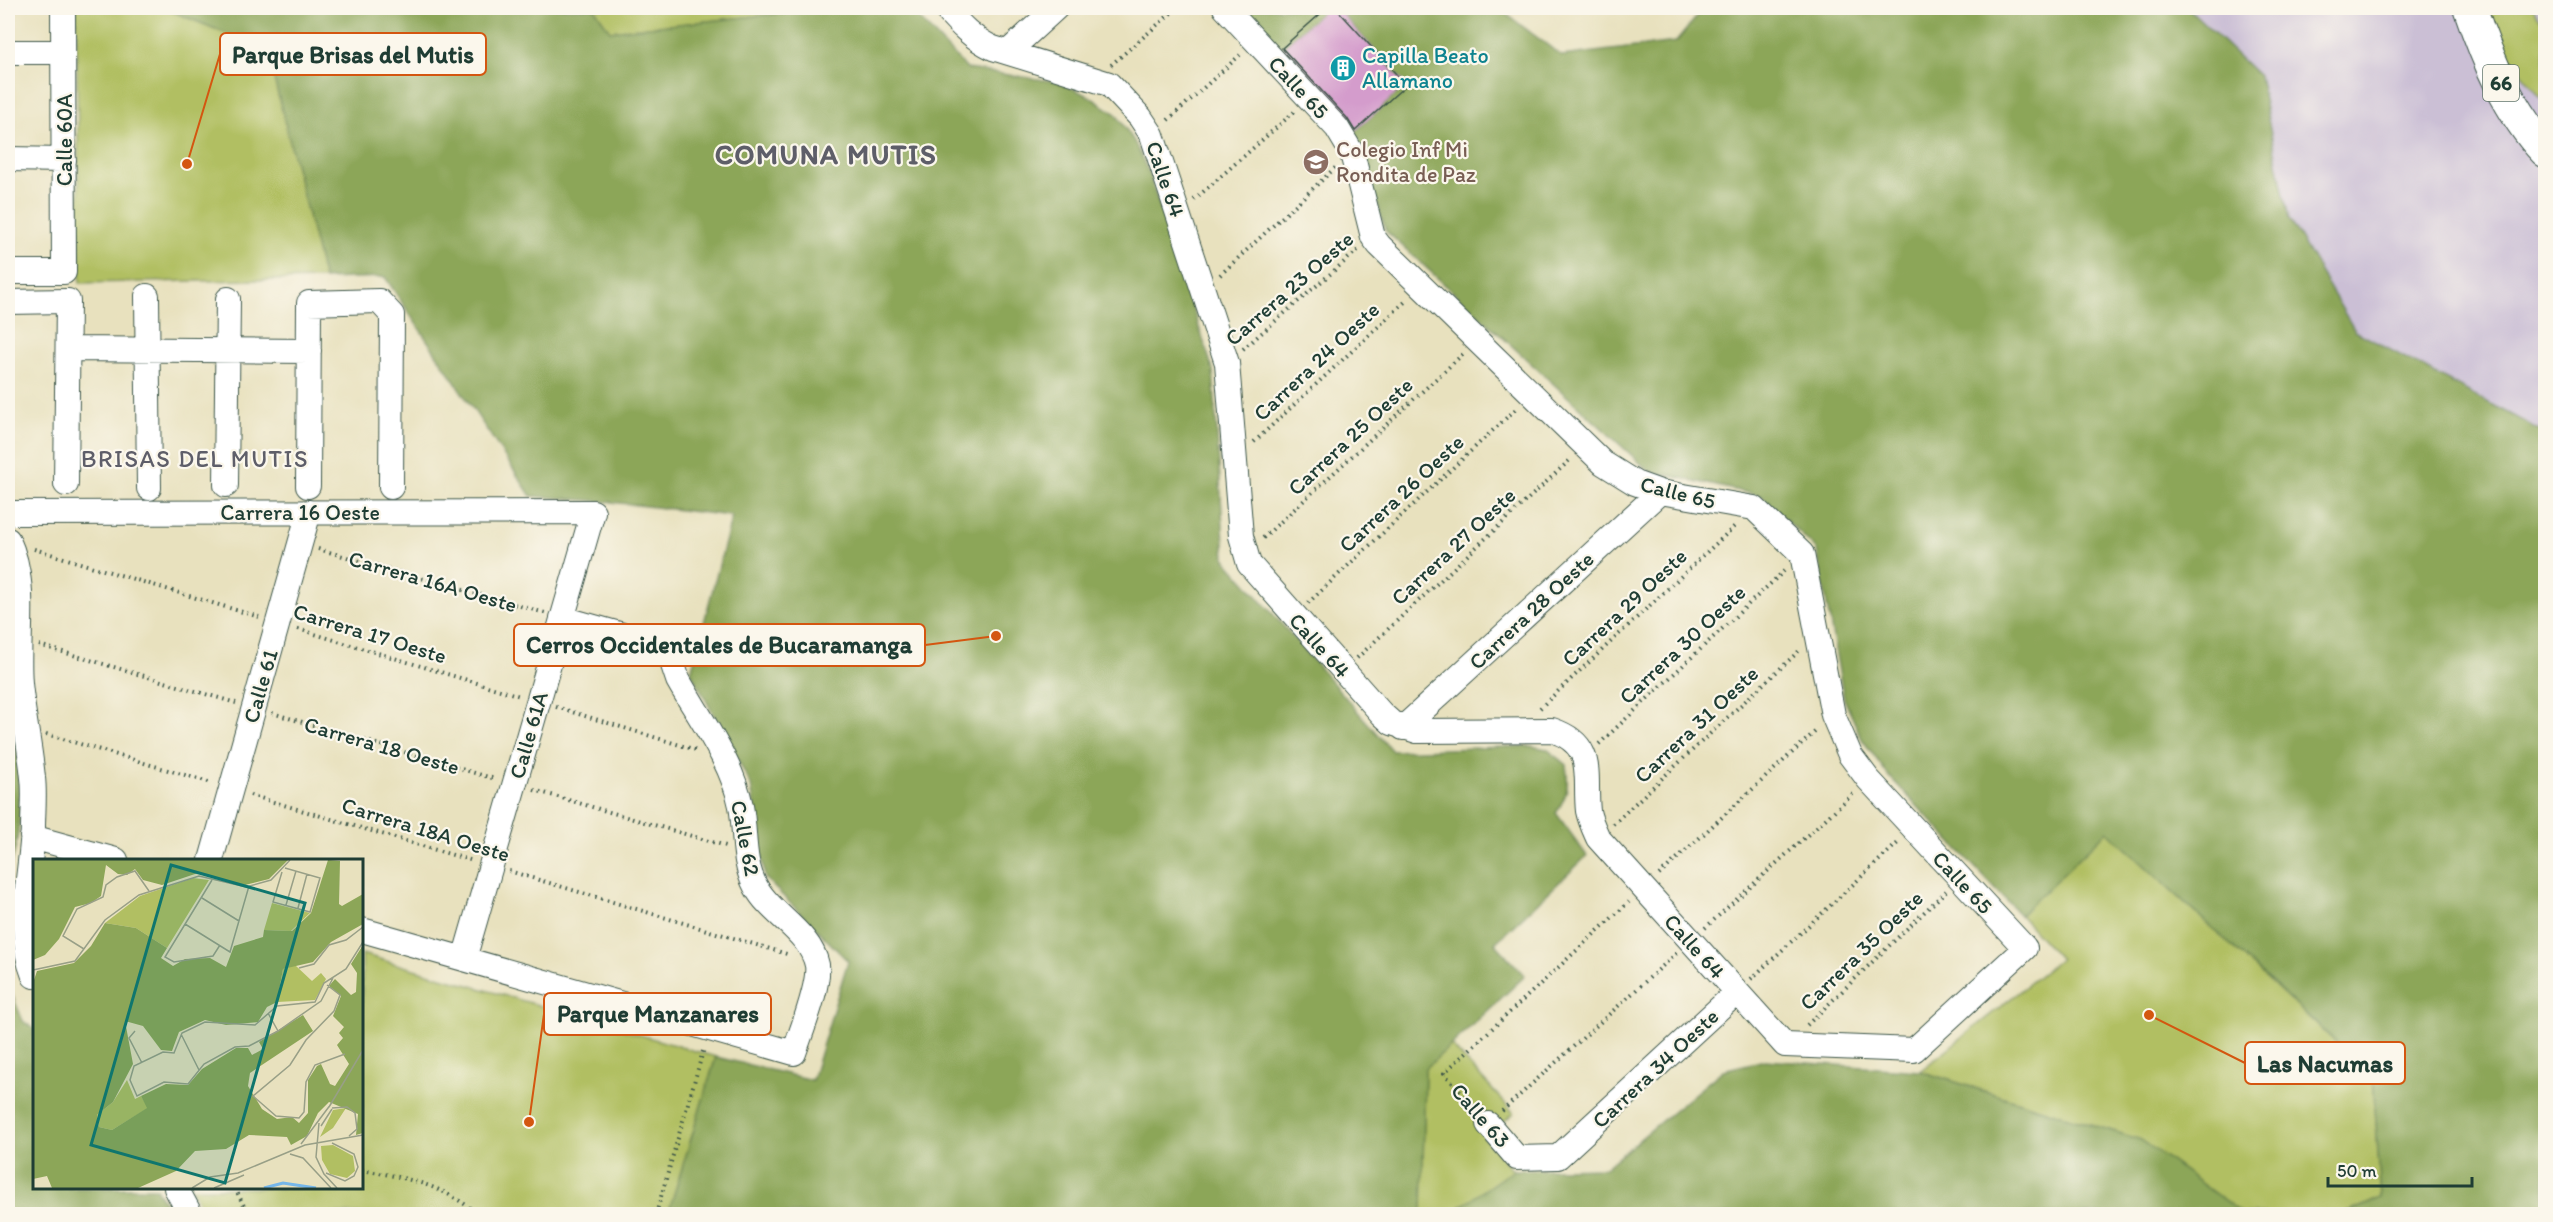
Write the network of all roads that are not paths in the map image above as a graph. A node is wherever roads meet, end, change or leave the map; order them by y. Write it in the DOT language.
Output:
graph roads {
  1 [pos="63,8"];
  2 [pos="945,8"];
  3 [pos="1056,8"];
  4 [pos="1225,8"];
  5 [pos="2470,8"];
  6 [pos="8,52"];
  7 [pos="63,52"];
  8 [pos="1008,52"];
  9 [pos="2493,66"];
  10 [pos="2546,123"];
  11 [pos="2546,151"];
  12 [pos="8,159"];
  13 [pos="64,160"];
  14 [pos="8,272"];
  15 [pos="147,296"];
  16 [pos="228,299"];
  17 [pos="8,302"];
  18 [pos="68,349"];
  19 [pos="147,350"];
  20 [pos="228,351"];
  21 [pos="309,351"];
  22 [pos="66,484"];
  23 [pos="226,485"];
  24 [pos="308,486"];
  25 [pos="391,487"];
  26 [pos="148,488"];
  27 [pos="1659,492"];
  28 [pos="309,512"];
  29 [pos="593,512"];
  30 [pos="8,513"];
  31 [pos="8,540"];
  32 [pos="562,618"];
  33 [pos="1403,728"];
  34 [pos="32,837"];
  35 [pos="109,859"];
  36 [pos="212,859"];
  37 [pos="363,930"];
  38 [pos="464,959"];
  39 [pos="33,972"];
  40 [pos="1737,992"];
  41 [pos="1785,1045"];
  42 [pos="1488,1124"];
  43 [pos="1517,1158"];
  44 [pos="177,1189"];
  45 [pos="190,1215"];
  1 -- 7 [label="street, Calle 60A"];
  2 -- 8 [label="street, Calle 64"];
  3 -- 8 [label="street"];
  4 -- 27 [label="street, Calle 65"];
  5 -- 9 [label="highway, 66"];
  6 -- 7 [label="street"];
  7 -- 13 [label="street, Calle 60A"];
  8 -- 33 [label="street, Calle 64"];
  9 -- 10 [label="highway"];
  9 -- 11 [label="highway, 66"];
  12 -- 13 [label="street"];
  13 -- 14 [label="street, Calle 60A"];
  15 -- 19 [label="street"];
  16 -- 20 [label="street"];
  17 -- 18 [label="street"];
  18 -- 19 [label="street"];
  18 -- 22 [label="street"];
  19 -- 20 [label="street"];
  19 -- 26 [label="street"];
  20 -- 21 [label="street"];
  20 -- 23 [label="street"];
  21 -- 24 [label="street"];
  21 -- 25 [label="street"];
  27 -- 33 [label="street, Carrera 28 Oeste"];
  27 -- 41 [label="street, Calle 65"];
  28 -- 29 [label="street, Carrera 16 Oeste"];
  28 -- 30 [label="street, Carrera 16 Oeste"];
  28 -- 36 [label="street, Calle 61"];
  29 -- 32 [label="street, Calle 61A"];
  31 -- 34 [label="street"];
  32 -- 38 [label="street, Calle 61A"];
  32 -- 38 [label="street, Calle 62"];
  33 -- 40 [label="street, Calle 64"];
  34 -- 35 [label="street"];
  34 -- 39 [label="street"];
  37 -- 38 [label="street"];
  40 -- 41 [label="street, Calle 64"];
  40 -- 43 [label="street, Carrera 34 Oeste"];
  42 -- 43 [label="street, Calle 63"];
  44 -- 45 [label="street"];
}
